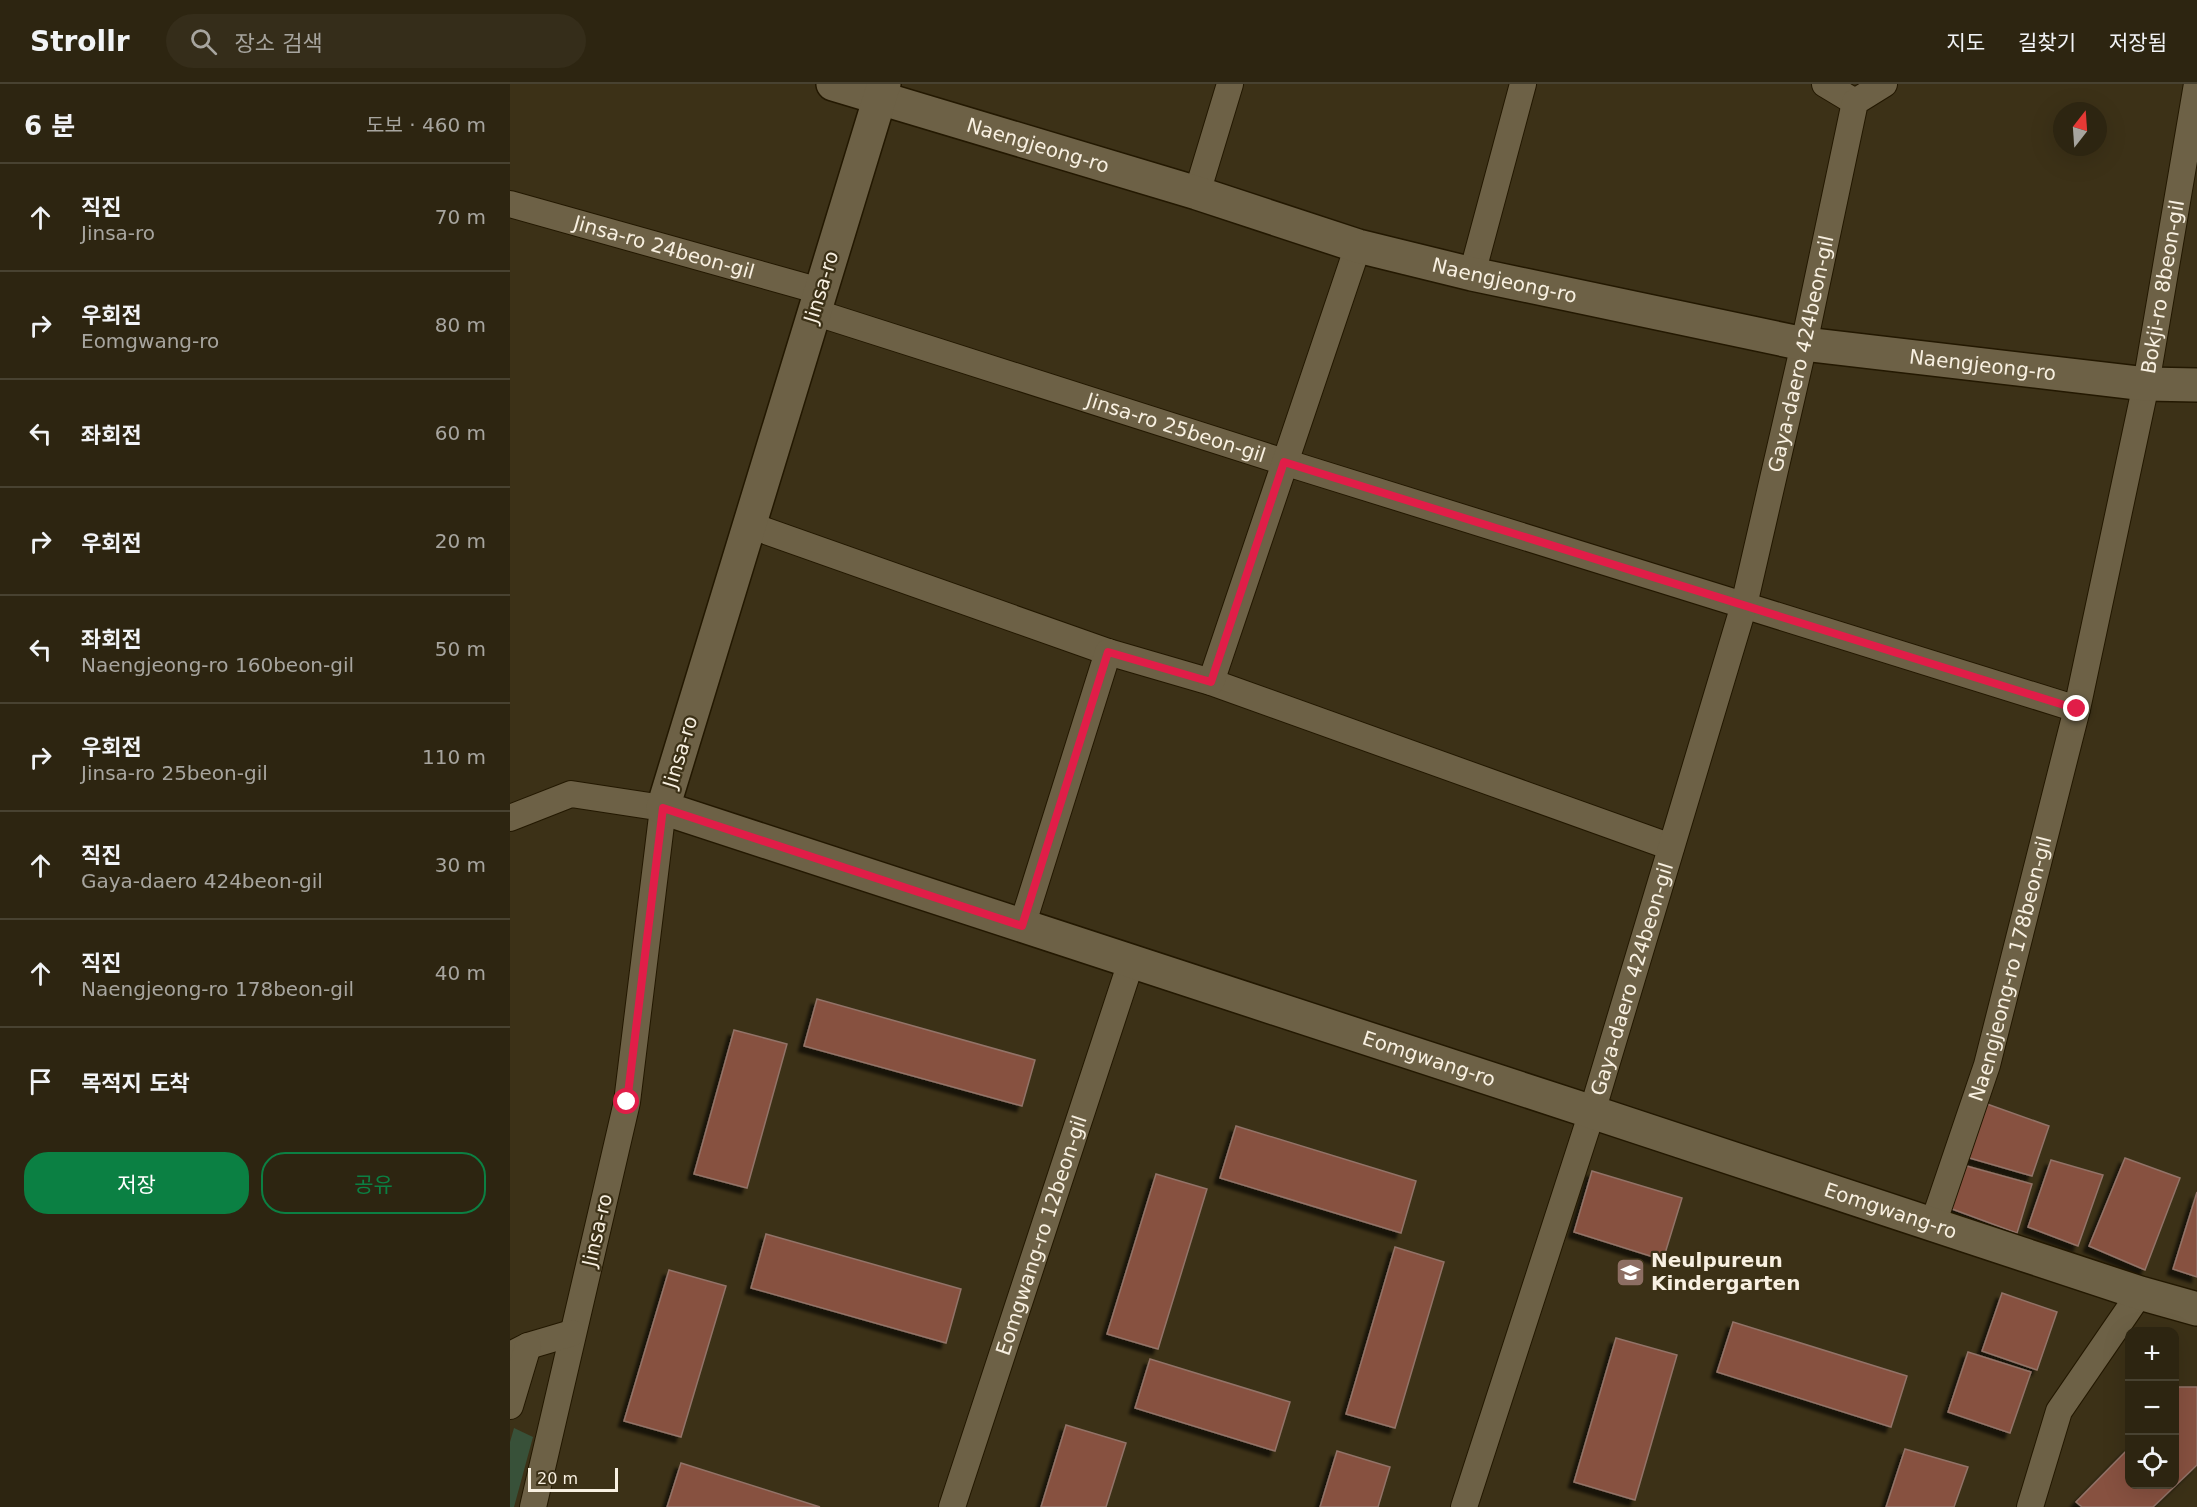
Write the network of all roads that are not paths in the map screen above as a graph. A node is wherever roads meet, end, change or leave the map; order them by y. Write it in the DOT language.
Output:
graph roads {
  1 [pos="833,84"];
  2 [pos="1230,84"];
  3 [pos="1523,84"];
  4 [pos="1826,84"];
  5 [pos="1884,84"];
  6 [pos="2197,84"];
  7 [pos="882,90"];
  8 [pos="1855,102"];
  9 [pos="1197,193"];
  10 [pos="510,204"];
  11 [pos="1358,246"];
  12 [pos="1472,274"];
  13 [pos="817,302"];
  14 [pos="1804,344"];
  15 [pos="2146,384"];
  16 [pos="2197,385"];
  17 [pos="1284,462"];
  18 [pos="749,525"];
  19 [pos="1744,605"];
  20 [pos="1108,652"];
  21 [pos="1211,682"];
  22 [pos="2077,709"];
  23 [pos="663,808"];
  24 [pos="510,818"];
  25 [pos="1671,847"];
  26 [pos="1022,926"];
  27 [pos="1131,962"];
  28 [pos="1592,1112"];
  29 [pos="1933,1224"];
  30 [pos="2140,1293"];
  31 [pos="2197,1309"];
  32 [pos="572,1333"];
  33 [pos="519,1350"];
  34 [pos="510,1406"];
  35 [pos="533,1507"];
  36 [pos="952,1507"];
  37 [pos="1464,1507"];
  38 [pos="2030,1507"];
  1 -- 7 [label="main road, Naengjeong-ro"];
  2 -- 9 [label="street"];
  3 -- 12 [label="street"];
  4 -- 8 [label="street"];
  5 -- 8 [label="street"];
  6 -- 15 [label="street, Bokji-ro 8beon-gil"];
  7 -- 9 [label="main road, Naengjeong-ro"];
  7 -- 13 [label="main road, Jinsa-ro"];
  8 -- 14 [label="street, Gaya-daero 424beon-gil"];
  9 -- 11 [label="main road, Naengjeong-ro"];
  10 -- 13 [label="street, Jinsa-ro 24beon-gil"];
  11 -- 12 [label="main road, Naengjeong-ro"];
  11 -- 17 [label="street"];
  12 -- 14 [label="main road, Naengjeong-ro"];
  13 -- 17 [label="street, Jinsa-ro 25beon-gil"];
  13 -- 18 [label="main road, Jinsa-ro"];
  14 -- 15 [label="main road, Naengjeong-ro"];
  14 -- 19 [label="street, Gaya-daero 424beon-gil"];
  15 -- 16 [label="main road, Naengjeong-ro"];
  15 -- 22 [label="street, Naengjeong-ro 178beon-gil"];
  17 -- 19 [label="street, Jinsa-ro 25beon-gil"];
  17 -- 21 [label="street"];
  18 -- 20 [label="street, Gaya-daero 424beon-gil"];
  18 -- 23 [label="main road, Jinsa-ro"];
  19 -- 22 [label="street"];
  19 -- 25 [label="street, Gaya-daero 424beon-gil"];
  20 -- 21 [label="street, Gaya-daero 424beon-gil"];
  20 -- 26 [label="street"];
  21 -- 25 [label="street, Gaya-daero 424beon-gil"];
  22 -- 29 [label="street, Naengjeong-ro 178beon-gil"];
  23 -- 24 [label="street"];
  23 -- 26 [label="main road, Eomgwang-ro"];
  23 -- 32 [label="street, Jinsa-ro"];
  25 -- 28 [label="street, Gaya-daero 424beon-gil"];
  26 -- 27 [label="main road, Eomgwang-ro"];
  27 -- 28 [label="main road, Eomgwang-ro"];
  27 -- 36 [label="street, Eomgwang-ro 12beon-gil"];
  28 -- 29 [label="main road, Eomgwang-ro"];
  28 -- 37 [label="street, Gaya-daero 424beon-gil"];
  29 -- 30 [label="main road, Eomgwang-ro"];
  30 -- 31 [label="main road, Eomgwang-ro"];
  30 -- 38 [label="street"];
  32 -- 33 [label="street"];
  32 -- 35 [label="street, Jinsa-ro"];
  33 -- 34 [label="street"];
}
